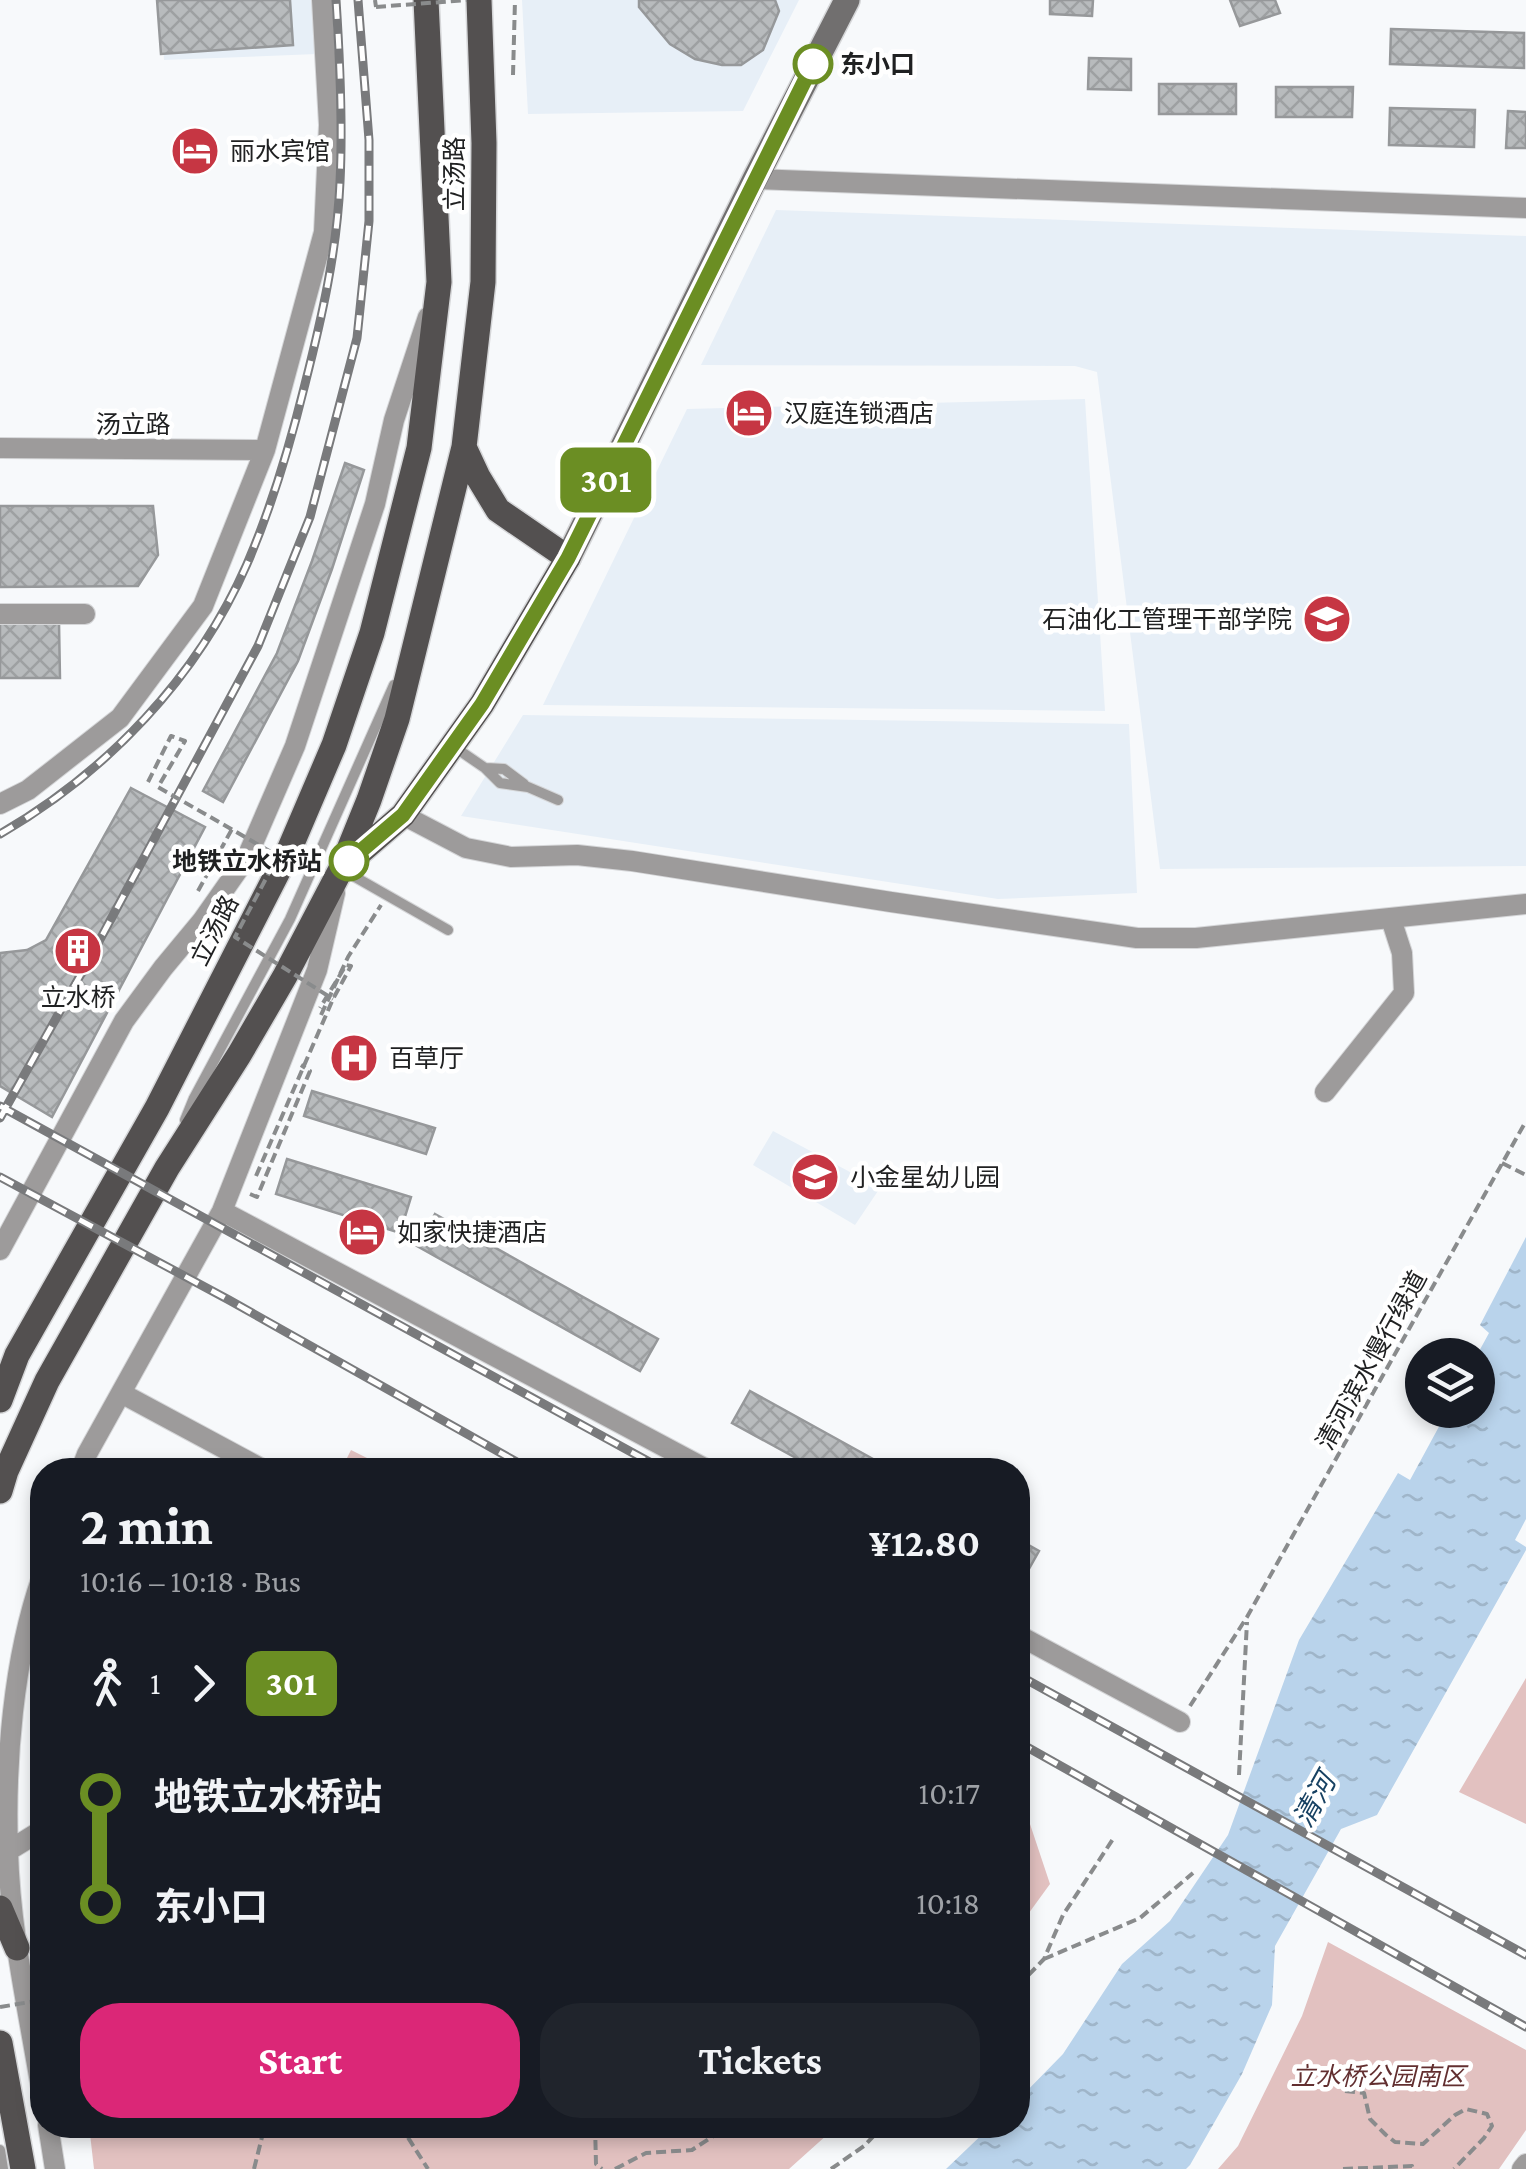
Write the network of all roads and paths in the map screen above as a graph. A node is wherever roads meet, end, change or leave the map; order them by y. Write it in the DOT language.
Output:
graph roads {
  1 [pos="322,0"];
  2 [pos="375,0"];
  3 [pos="426,0"];
  4 [pos="467,0"];
  5 [pos="478,0"];
  6 [pos="515,0"];
  7 [pos="847,0"];
  8 [pos="513,75"];
  9 [pos="754,179"];
  10 [pos="1526,208"];
  11 [pos="439,282"];
  12 [pos="464,447"];
  13 [pos="0,448"];
  14 [pos="265,450"];
  15 [pos="568,558"];
  16 [pos="0,614"];
  17 [pos="85,614"];
  18 [pos="415,642"];
  19 [pos="452,746"];
  20 [pos="148,782"];
  21 [pos="558,800"];
  22 [pos="0,804"];
  23 [pos="403,815"];
  24 [pos="232,829"];
  25 [pos="340,869"];
  26 [pos="198,891"];
  27 [pos="384,901"];
  28 [pos="1526,904"];
  29 [pos="1391,918"];
  30 [pos="448,930"];
  31 [pos="334,999"];
  32 [pos="320,1008"];
  33 [pos="1325,1092"];
  34 [pos="1526,1120"];
  35 [pos="1502,1163"];
  36 [pos="167,1168"];
  37 [pos="1526,1175"];
  38 [pos="256,1176"];
  39 [pos="250,1194"];
  40 [pos="222,1211"];
  41 [pos="0,1250"];
  42 [pos="121,1393"];
  43 [pos="0,1400"];
  44 [pos="86,1458"];
  45 [pos="242,1458"];
  46 [pos="685,1458"];
  47 [pos="0,1491"];
  48 [pos="1247,1617"];
  49 [pos="30,1618"];
  50 [pos="1030,1641"];
  51 [pos="1180,1722"];
  52 [pos="1238,1774"];
  53 [pos="1114,1836"];
  54 [pos="30,1837"];
  55 [pos="8,1851"];
  56 [pos="1192,1872"];
  57 [pos="0,1908"];
  58 [pos="17,1948"];
  59 [pos="1044,1958"];
  60 [pos="1030,1973"];
  61 [pos="30,2002"];
  62 [pos="0,2007"];
  63 [pos="30,2024"];
  64 [pos="1,2051"];
  65 [pos="1345,2091"];
  66 [pos="50,2138"];
  67 [pos="262,2138"];
  68 [pos="408,2138"];
  69 [pos="595,2138"];
  70 [pos="710,2138"];
  71 [pos="872,2138"];
  72 [pos="0,2150"];
  73 [pos="4,2169"];
  74 [pos="23,2169"];
  75 [pos="55,2169"];
  76 [pos="254,2169"];
  77 [pos="428,2169"];
  78 [pos="602,2169"];
  79 [pos="615,2169"];
  80 [pos="831,2169"];
  81 [pos="1342,2169"];
  82 [pos="1414,2169"];
  83 [pos="1454,2169"];
  1 -- 14 [label="street"];
  2 -- 4 [label="path, bridge"];
  3 -- 11 [label="main road, 立汤路"];
  5 -- 12 [label="main road, 立汤路"];
  6 -- 8 [label="path"];
  7 -- 9 [label="street"];
  9 -- 10 [label="street"];
  9 -- 15 [label="street"];
  11 -- 41 [label="street, 立汤路"];
  11 -- 43 [label="main road, 立汤路"];
  12 -- 15 [label="main road"];
  12 -- 18 [label="main road, 立汤路"];
  13 -- 14 [label="street, 汤立路"];
  14 -- 22 [label="street"];
  15 -- 19 [label="main road"];
  16 -- 17 [label="street"];
  18 -- 25 [label="main road, 立汤路"];
  18 -- 36 [label="lane"];
  19 -- 21 [label="lane"];
  19 -- 23 [label="main road"];
  20 -- 24 [label="path, bridge"];
  23 -- 25 [label="main road"];
  23 -- 29 [label="street"];
  24 -- 26 [label="path"];
  24 -- 31 [label="path, bridge"];
  25 -- 30 [label="lane"];
  25 -- 36 [label="main road, 立汤路"];
  25 -- 40 [label="street, 立汤路"];
  27 -- 39 [label="path"];
  28 -- 29 [label="street"];
  29 -- 33 [label="street"];
  31 -- 32 [label="path, bridge"];
  31 -- 38 [label="path, bridge"];
  34 -- 35 [label="path, 清河滨水慢行绿道"];
  35 -- 37 [label="path"];
  35 -- 48 [label="path, 清河滨水慢行绿道"];
  36 -- 47 [label="main road, 立汤路"];
  40 -- 42 [label="street, 立汤路"];
  40 -- 46 [label="street"];
  42 -- 44 [label="street, 立汤路"];
  42 -- 45 [label="street"];
  48 -- 51 [label="path, 清河滨水慢行绿道"];
  48 -- 52 [label="path, 清河滨水慢行绿道"];
  49 -- 55 [label="street"];
  50 -- 51 [label="street"];
  53 -- 59 [label="path"];
  54 -- 55 [label="street"];
  55 -- 58 [label="street"];
  56 -- 59 [label="path"];
  57 -- 58 [label="main road"];
  58 -- 63 [label="street"];
  59 -- 60 [label="path"];
  61 -- 62 [label="path, bridge"];
  64 -- 74 [label="main road"];
  65 -- 83 [label="path"];
  66 -- 75 [label="street"];
  67 -- 76 [label="path"];
  68 -- 77 [label="path"];
  69 -- 78 [label="path"];
  70 -- 79 [label="path"];
  71 -- 80 [label="path"];
  72 -- 73 [label="lane"];
  81 -- 82 [label="path"];
}
